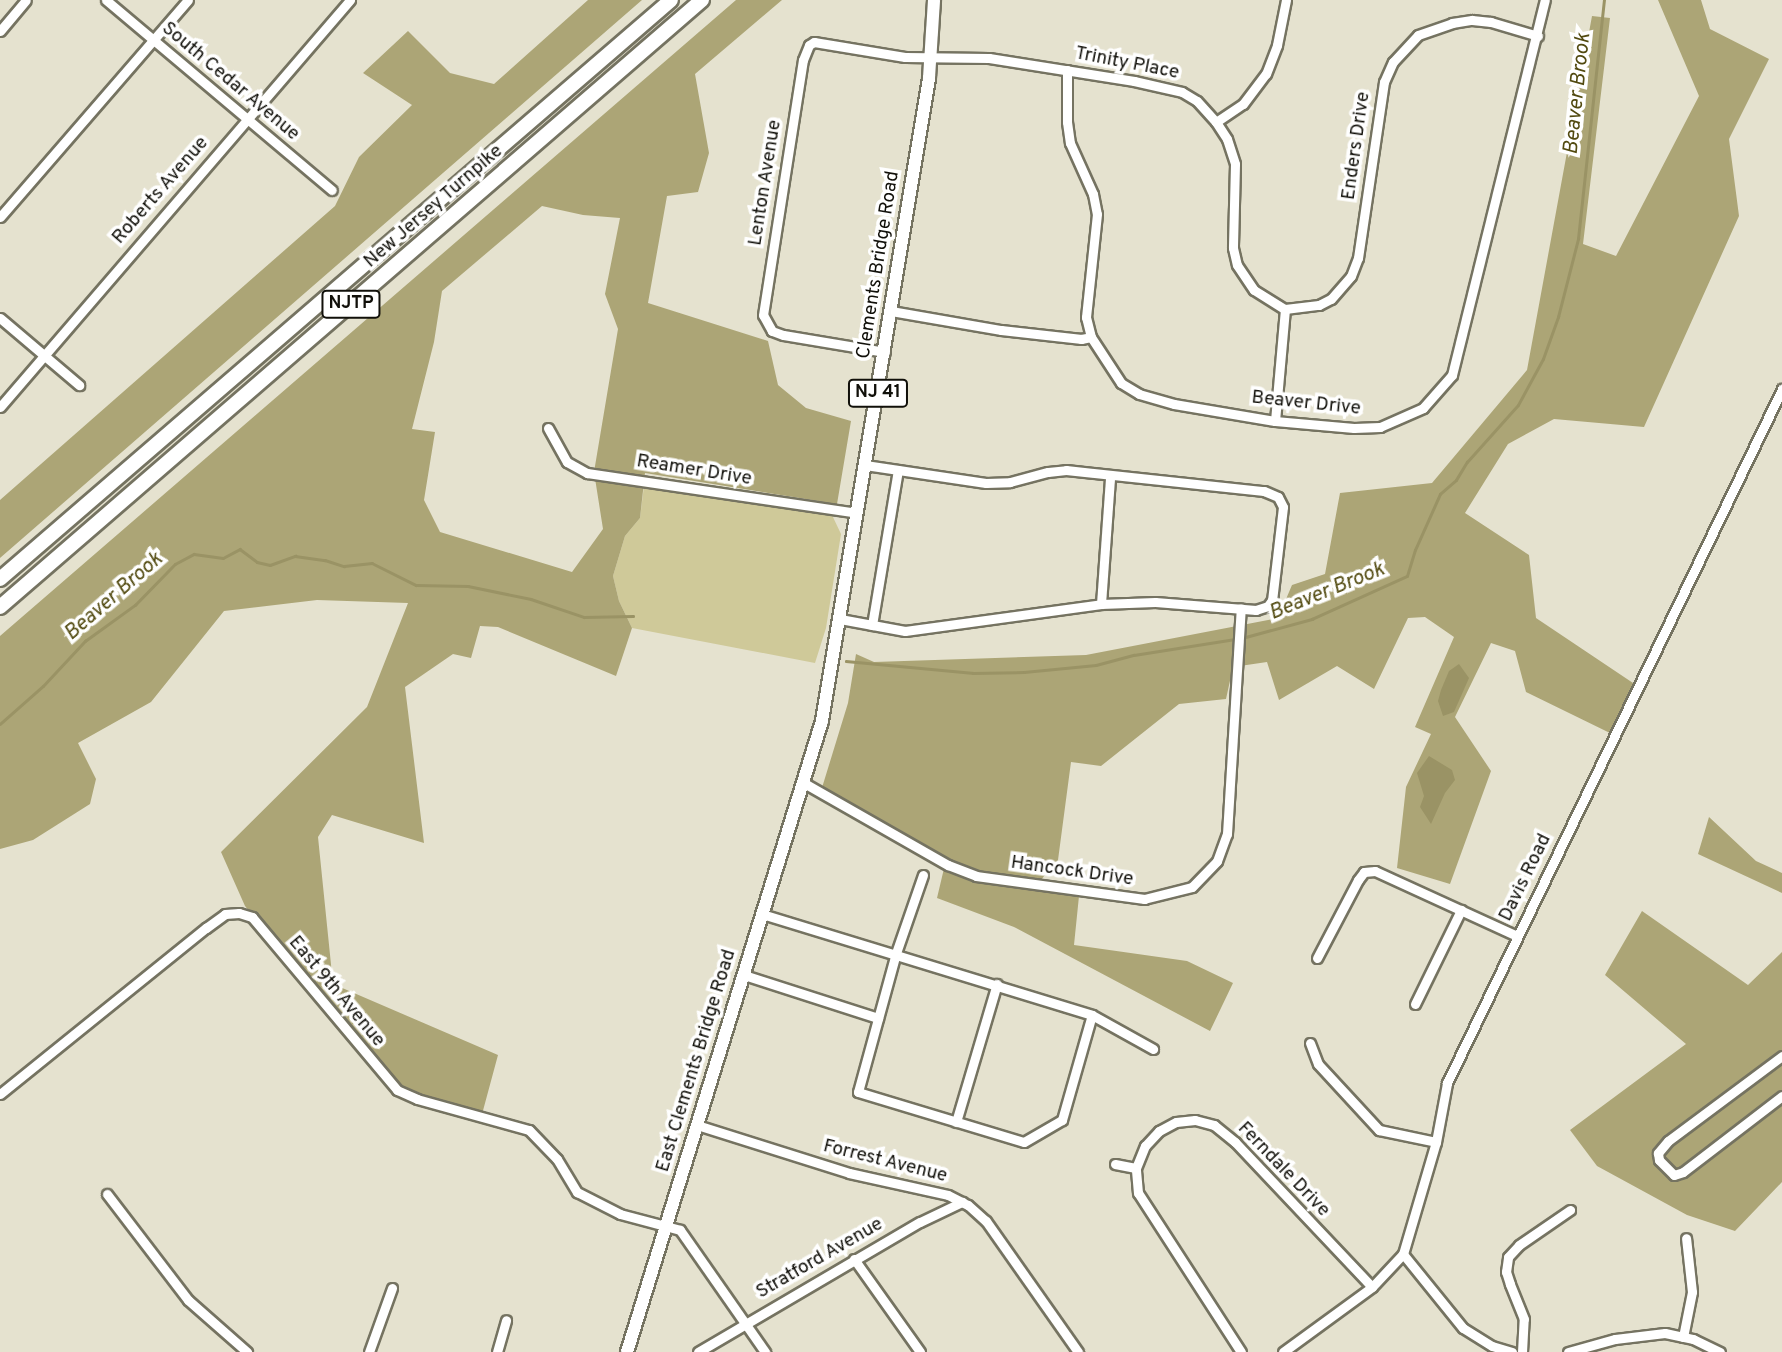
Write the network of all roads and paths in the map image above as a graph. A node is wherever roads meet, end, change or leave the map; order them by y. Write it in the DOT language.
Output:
graph roads {
  1 [pos="26,0"];
  2 [pos="106,0"];
  3 [pos="188,0"];
  4 [pos="350,0"];
  5 [pos="671,0"];
  6 [pos="702,0"];
  7 [pos="934,0"];
  8 [pos="1286,0"];
  9 [pos="1545,0"];
  10 [pos="0,31"];
  11 [pos="1538,36"];
  12 [pos="153,40"];
  13 [pos="809,45"];
  14 [pos="931,58"];
  15 [pos="1068,70"];
  16 [pos="245,119"];
  17 [pos="1216,122"];
  18 [pos="332,190"];
  19 [pos="0,217"];
  20 [pos="1285,310"];
  21 [pos="891,311"];
  22 [pos="0,318"];
  23 [pos="1091,337"];
  24 [pos="885,352"];
  25 [pos="44,355"];
  26 [pos="79,384"];
  27 [pos="1781,393"];
  28 [pos="0,407"];
  29 [pos="1275,421"];
  30 [pos="548,428"];
  31 [pos="865,465"];
  32 [pos="898,470"];
  33 [pos="1110,477"];
  34 [pos="857,513"];
  35 [pos="0,579"];
  36 [pos="1101,604"];
  37 [pos="0,607"];
  38 [pos="1241,608"];
  39 [pos="840,619"];
  40 [pos="872,625"];
  41 [pos="804,783"];
  42 [pos="923,875"];
  43 [pos="1461,910"];
  44 [pos="762,915"];
  45 [pos="1517,936"];
  46 [pos="896,953"];
  47 [pos="1317,958"];
  48 [pos="744,975"];
  49 [pos="997,985"];
  50 [pos="1415,1004"];
  51 [pos="1092,1015"];
  52 [pos="878,1018"];
  53 [pos="1310,1043"];
  54 [pos="1153,1049"];
  55 [pos="1781,1061"];
  56 [pos="0,1094"];
  57 [pos="1782,1096"];
  58 [pos="956,1122"];
  59 [pos="697,1125"];
  60 [pos="1436,1142"];
  61 [pos="1115,1164"];
  62 [pos="1136,1168"];
  63 [pos="107,1194"];
  64 [pos="961,1202"];
  65 [pos="1570,1210"];
  66 [pos="666,1224"];
  67 [pos="1686,1238"];
  68 [pos="1403,1254"];
  69 [pos="855,1259"];
  70 [pos="1372,1287"];
  71 [pos="392,1288"];
  72 [pos="506,1320"];
  73 [pos="745,1323"];
  74 [pos="1683,1337"];
  75 [pos="247,1352"];
  76 [pos="369,1352"];
  77 [pos="497,1352"];
  78 [pos="627,1352"];
  79 [pos="698,1352"];
  80 [pos="765,1352"];
  81 [pos="920,1352"];
  82 [pos="1078,1352"];
  83 [pos="1241,1352"];
  84 [pos="1283,1352"];
  85 [pos="1512,1352"];
  86 [pos="1522,1352"];
  87 [pos="1568,1352"];
  88 [pos="1720,1352"];
  1 -- 10 [label="street"];
  2 -- 12 [label="street, South Cedar Avenue"];
  3 -- 12 [label="street"];
  4 -- 16 [label="street, Roberts Avenue"];
  5 -- 35 [label="highway, New Jersey Turnpike / NJTP"];
  6 -- 37 [label="highway, New Jersey Turnpike / NJTP"];
  7 -- 14 [label="main road, Clements Bridge Road / NJ 41"];
  8 -- 17 [label="street"];
  9 -- 11 [label="street, Beaver Drive"];
  11 -- 20 [label="street, Enders Drive"];
  11 -- 29 [label="street, Beaver Drive"];
  12 -- 16 [label="street, South Cedar Avenue"];
  12 -- 19 [label="street"];
  13 -- 14 [label="street, Trinity Place"];
  13 -- 24 [label="street, Lenton Avenue"];
  14 -- 15 [label="street, Trinity Place"];
  14 -- 21 [label="main road, Clements Bridge Road / NJ 41"];
  15 -- 17 [label="street, Trinity Place"];
  15 -- 23 [label="street, Beaver Drive"];
  16 -- 18 [label="street, South Cedar Avenue"];
  16 -- 25 [label="street, Roberts Avenue"];
  17 -- 20 [label="street, Trinity Place"];
  20 -- 29 [label="street"];
  21 -- 23 [label="street"];
  21 -- 24 [label="main road, Clements Bridge Road / NJ 41"];
  22 -- 25 [label="street"];
  23 -- 29 [label="street, Beaver Drive"];
  24 -- 31 [label="main road, Clements Bridge Road / NJ 41"];
  25 -- 26 [label="street"];
  25 -- 28 [label="street, Roberts Avenue"];
  27 -- 45 [label="street, Davis Road"];
  30 -- 34 [label="street, Reamer Drive"];
  31 -- 32 [label="street"];
  31 -- 34 [label="main road, Clements Bridge Road / NJ 41"];
  32 -- 33 [label="street"];
  32 -- 40 [label="street"];
  33 -- 36 [label="street"];
  33 -- 38 [label="street"];
  34 -- 39 [label="main road, Clements Bridge Road / NJ 41"];
  36 -- 38 [label="street"];
  36 -- 40 [label="street"];
  38 -- 41 [label="street, Hancock Drive"];
  39 -- 40 [label="street"];
  39 -- 41 [label="main road, Clements Bridge Road / NJ 41"];
  41 -- 44 [label="main road, East Clements Bridge Road / NJ 41"];
  42 -- 46 [label="street"];
  43 -- 45 [label="street"];
  43 -- 47 [label="street"];
  43 -- 50 [label="street"];
  44 -- 46 [label="street"];
  44 -- 48 [label="main road, East Clements Bridge Road / NJ 41"];
  45 -- 60 [label="street, Davis Road"];
  46 -- 49 [label="street"];
  46 -- 52 [label="street"];
  48 -- 52 [label="street"];
  48 -- 59 [label="main road, East Clements Bridge Road / NJ 41"];
  49 -- 51 [label="street"];
  49 -- 58 [label="street"];
  51 -- 54 [label="street"];
  51 -- 58 [label="street"];
  52 -- 58 [label="street"];
  53 -- 60 [label="street"];
  55 -- 57 [label="street"];
  56 -- 66 [label="street, East 9th Avenue"];
  59 -- 64 [label="street, Forrest Avenue"];
  59 -- 66 [label="main road, East Clements Bridge Road / NJ 41"];
  60 -- 68 [label="street, Davis Road"];
  61 -- 62 [label="street"];
  62 -- 70 [label="street, Ferndale Drive"];
  62 -- 83 [label="street"];
  63 -- 75 [label="street"];
  64 -- 69 [label="street, Stratford Avenue"];
  64 -- 82 [label="street, Forrest Avenue"];
  65 -- 86 [label="street"];
  66 -- 73 [label="street"];
  66 -- 78 [label="main road, East Clements Bridge Road / NJ 41"];
  67 -- 74 [label="street"];
  68 -- 70 [label="street, Davis Road"];
  68 -- 85 [label="street"];
  69 -- 73 [label="street, Stratford Avenue"];
  69 -- 81 [label="street"];
  70 -- 84 [label="street, Davis Road"];
  71 -- 76 [label="street"];
  72 -- 77 [label="street"];
  73 -- 79 [label="street, Stratford Avenue"];
  73 -- 80 [label="street"];
  74 -- 87 [label="street"];
  74 -- 88 [label="street"];
}
